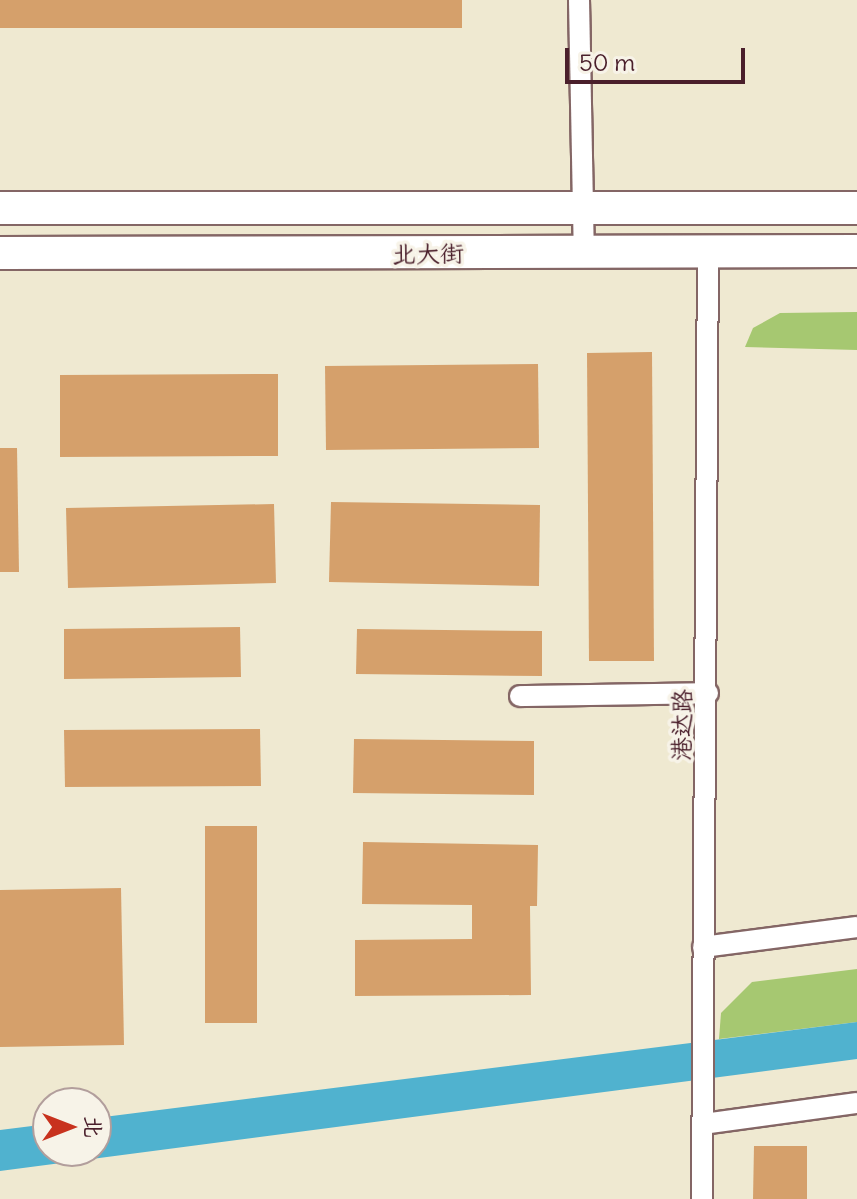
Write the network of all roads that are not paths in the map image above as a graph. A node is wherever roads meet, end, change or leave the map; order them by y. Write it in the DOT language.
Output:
graph roads {
  1 [pos="579,0"];
  2 [pos="0,208"];
  3 [pos="857,208"];
  4 [pos="584,210"];
  5 [pos="708,251"];
  6 [pos="857,251"];
  7 [pos="584,252"];
  8 [pos="0,253"];
  9 [pos="708,693"];
  10 [pos="520,696"];
  11 [pos="857,927"];
  12 [pos="703,947"];
  13 [pos="857,1103"];
  14 [pos="703,1124"];
  15 [pos="702,1199"];
  1 -- 4 [label="street"];
  2 -- 4 [label="main road, 北大街"];
  3 -- 4 [label="main road, 北大街"];
  4 -- 7 [label="street"];
  5 -- 6 [label="main road, 北大街"];
  5 -- 7 [label="main road, 北大街"];
  5 -- 9 [label="street, 港达路"];
  7 -- 8 [label="main road, 北大街"];
  9 -- 10 [label="street"];
  9 -- 12 [label="street, 港达路"];
  11 -- 12 [label="street"];
  12 -- 14 [label="street, 港达路"];
  13 -- 14 [label="street"];
  14 -- 15 [label="street, 港达路"];
}
